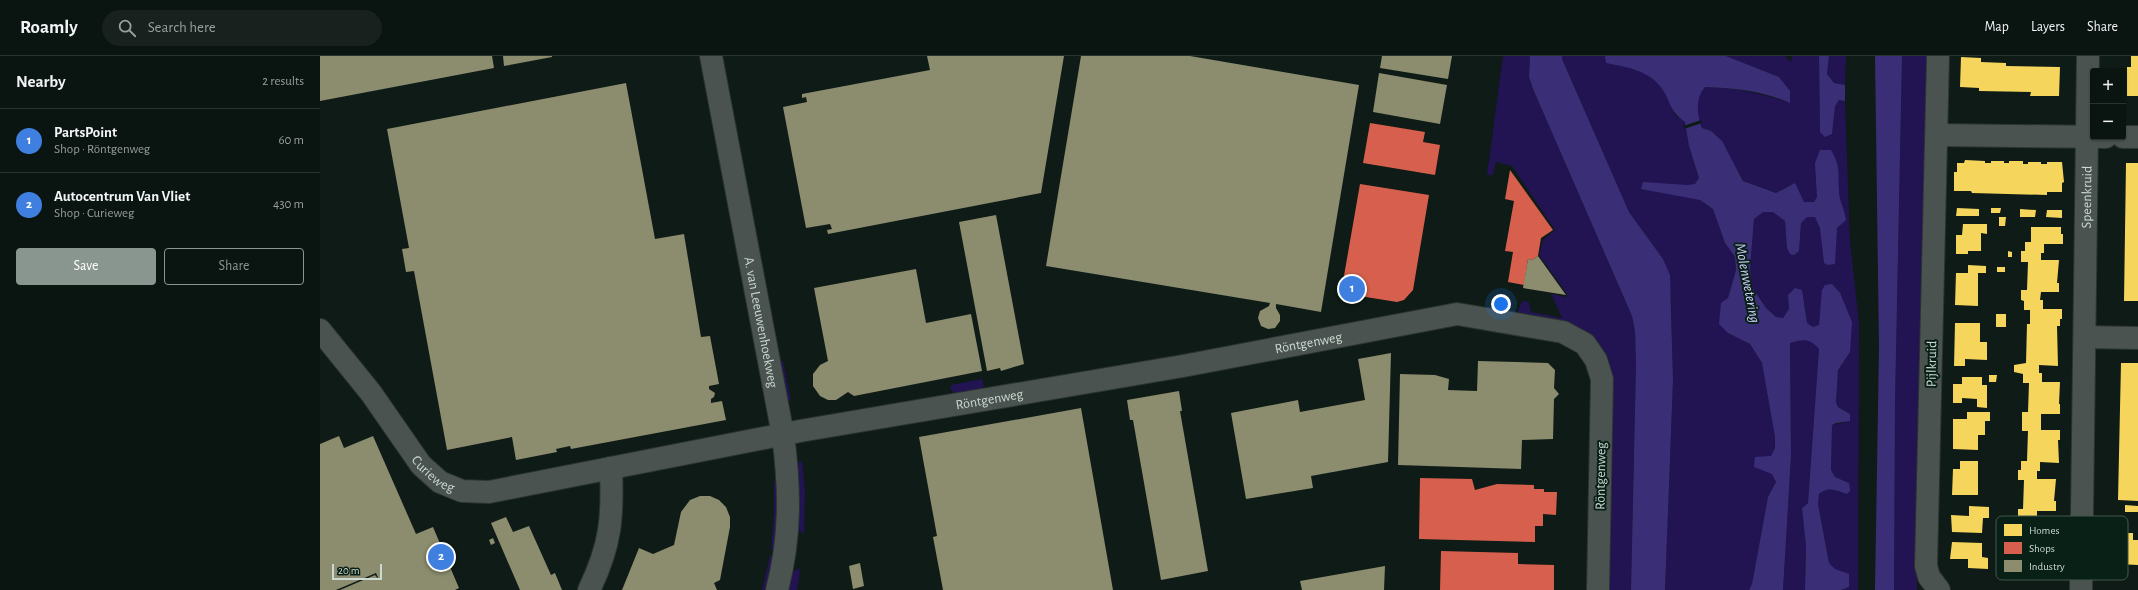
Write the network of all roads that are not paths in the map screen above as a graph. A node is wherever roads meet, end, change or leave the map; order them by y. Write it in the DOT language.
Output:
graph roads {
  1 [pos="711,56"];
  2 [pos="1938,56"];
  3 [pos="2088,56"];
  4 [pos="2093,104"];
  5 [pos="1937,135"];
  6 [pos="2090,137"];
  7 [pos="2126,137"];
  8 [pos="2138,137"];
  9 [pos="2096,140"];
  10 [pos="320,330"];
  11 [pos="2085,337"];
  12 [pos="2138,338"];
  13 [pos="783,435"];
  14 [pos="611,468"];
  15 [pos="2082,516"];
  16 [pos="2081,580"];
  17 [pos="589,590"];
  18 [pos="777,590"];
  19 [pos="1598,590"];
  20 [pos="1940,590"];
  21 [pos="2081,590"];
  1 -- 13 [label="street, A. van Leeuwenhoekweg"];
  2 -- 5 [label="street, Pijlkruid"];
  3 -- 4 [label="street, Speenkruid"];
  5 -- 6 [label="street"];
  5 -- 20 [label="street, Pijlkruid"];
  7 -- 8 [label="street"];
  9 -- 11 [label="street, Speenkruid"];
  10 -- 14 [label="street, Curieweg"];
  11 -- 12 [label="street"];
  11 -- 15 [label="street, Speenkruid"];
  13 -- 14 [label="street, Curieweg"];
  13 -- 18 [label="street, A. van Leeuwenhoekweg"];
  13 -- 19 [label="street, Röntgenweg"];
  14 -- 17 [label="street"];
  16 -- 21 [label="street, Speenkruid"];
}
